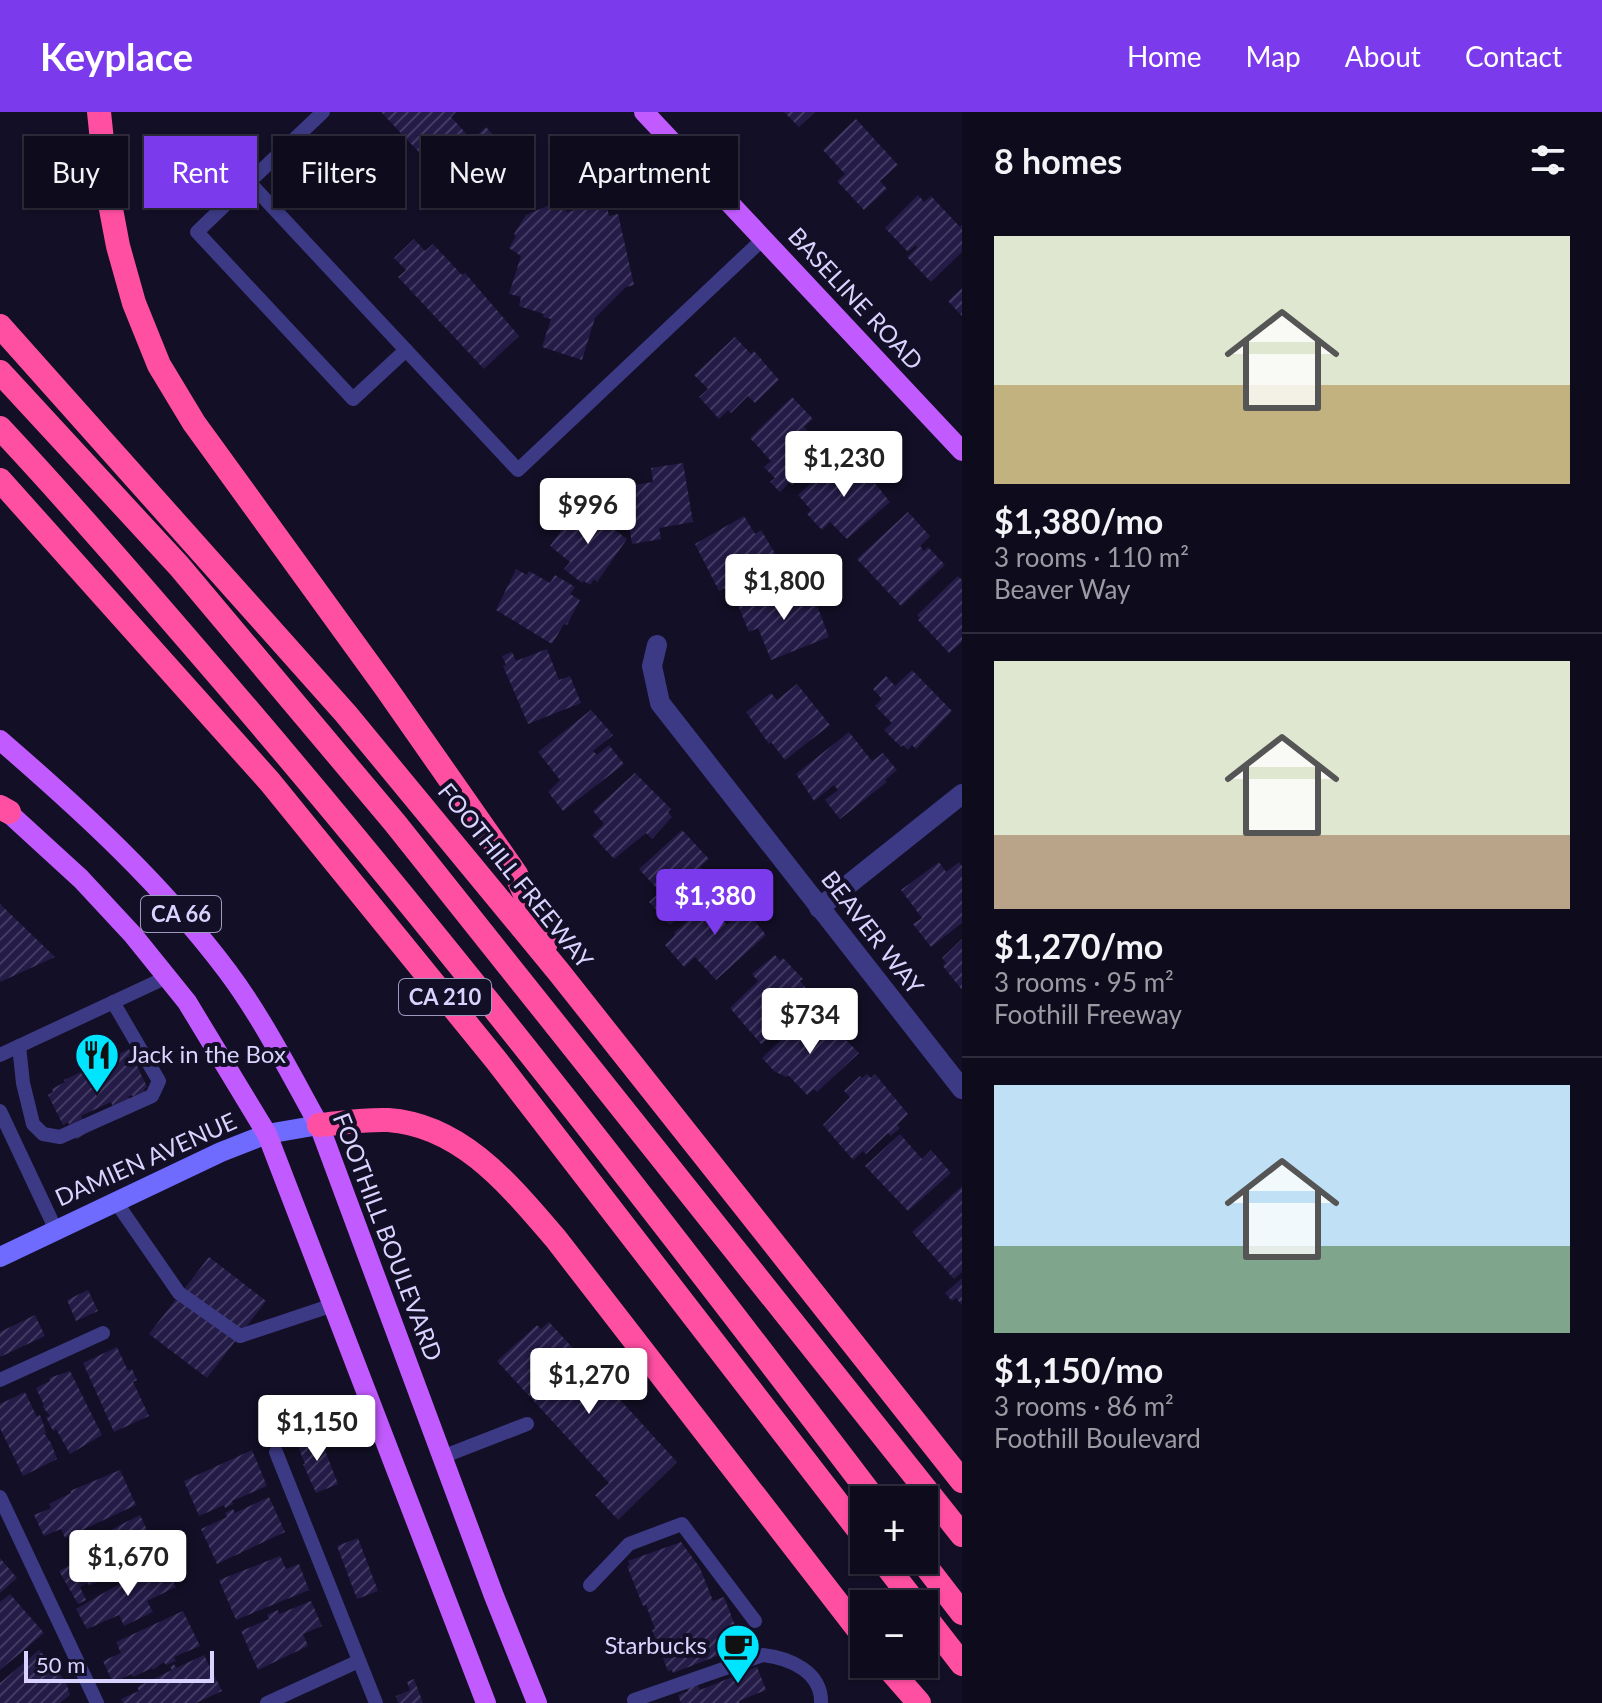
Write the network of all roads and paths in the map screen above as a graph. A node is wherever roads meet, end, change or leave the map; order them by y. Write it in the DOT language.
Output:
graph roads {
  1 [pos="99,112"];
  2 [pos="323,112"];
  3 [pos="644,112"];
  4 [pos="257,174"];
  5 [pos="257,191"];
  6 [pos="222,208"];
  7 [pos="763,239"];
  8 [pos="0,326"];
  9 [pos="406,350"];
  10 [pos="0,372"];
  11 [pos="0,428"];
  12 [pos="962,451"];
  13 [pos="0,480"];
  14 [pos="657,645"];
  15 [pos="0,740"];
  16 [pos="962,794"];
  17 [pos="3,808"];
  18 [pos="819,908"];
  19 [pos="558,971"];
  20 [pos="167,977"];
  21 [pos="113,1002"];
  22 [pos="19,1046"];
  23 [pos="0,1055"];
  24 [pos="962,1089"];
  25 [pos="0,1111"];
  26 [pos="319,1125"];
  27 [pos="267,1134"];
  28 [pos="116,1202"];
  29 [pos="56,1230"];
  30 [pos="0,1257"];
  31 [pos="333,1305"];
  32 [pos="103,1333"];
  33 [pos="0,1380"];
  34 [pos="527,1424"];
  35 [pos="276,1452"];
  36 [pos="442,1457"];
  37 [pos="962,1481"];
  38 [pos="864,1486"];
  39 [pos="0,1497"];
  40 [pos="850,1519"];
  41 [pos="962,1535"];
  42 [pos="893,1574"];
  43 [pos="932,1574"];
  44 [pos="590,1585"];
  45 [pos="905,1590"];
  46 [pos="962,1613"];
  47 [pos="850,1619"];
  48 [pos="755,1621"];
  49 [pos="938,1633"];
  50 [pos="359,1661"];
  51 [pos="962,1664"];
  52 [pos="897,1678"];
  53 [pos="634,1700"];
  54 [pos="97,1703"];
  55 [pos="267,1703"];
  56 [pos="376,1703"];
  57 [pos="486,1703"];
  58 [pos="537,1703"];
  59 [pos="821,1703"];
  60 [pos="919,1703"];
  1 -- 19 [label="highway"];
  2 -- 4 [label="lane"];
  3 -- 7 [label="main road, BASELINE ROAD"];
  5 -- 9 [label="lane"];
  6 -- 9 [label="lane"];
  7 -- 9 [label="lane"];
  7 -- 12 [label="main road, BASELINE ROAD"];
  8 -- 19 [label="highway, FOOTHILL FREEWAY"];
  10 -- 41 [label="highway"];
  11 -- 38 [label="highway"];
  13 -- 40 [label="highway, CA 210"];
  14 -- 18 [label="street, BEAVER WAY"];
  15 -- 26 [label="main road, FOOTHILL BOULEVARD / CA 66"];
  16 -- 18 [label="street"];
  17 -- 20 [label="main road, CA 66"];
  18 -- 24 [label="street, BEAVER WAY"];
  19 -- 37 [label="highway, FOOTHILL FREEWAY"];
  20 -- 21 [label="lane"];
  20 -- 27 [label="main road, CA 66"];
  21 -- 22 [label="lane"];
  21 -- 22 [label="lane"];
  22 -- 23 [label="lane"];
  25 -- 29 [label="lane"];
  26 -- 27 [label="main road, DAMIEN AVENUE"];
  26 -- 36 [label="main road, FOOTHILL BOULEVARD / CA 66"];
  26 -- 47 [label="highway"];
  27 -- 28 [label="main road, DAMIEN AVENUE"];
  27 -- 31 [label="main road, CA 66"];
  28 -- 29 [label="main road, DAMIEN AVENUE"];
  28 -- 31 [label="lane"];
  29 -- 30 [label="main road, DAMIEN AVENUE"];
  31 -- 57 [label="main road, CA 66"];
  32 -- 33 [label="lane"];
  34 -- 36 [label="lane"];
  35 -- 50 [label="lane"];
  36 -- 58 [label="main road, FOOTHILL BOULEVARD / CA 66"];
  39 -- 54 [label="lane"];
  42 -- 45 [label="highway"];
  43 -- 46 [label="highway"];
  44 -- 48 [label="lane"];
  49 -- 51 [label="highway"];
  50 -- 55 [label="lane"];
  50 -- 56 [label="lane"];
  52 -- 60 [label="highway"];
  53 -- 59 [label="lane"];
}
